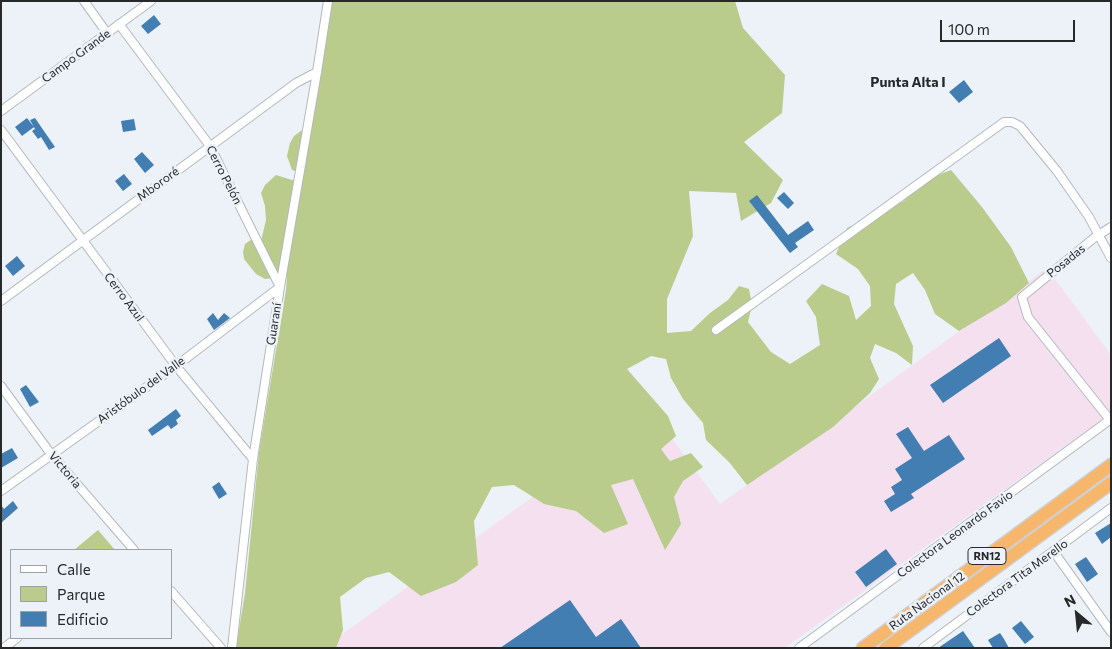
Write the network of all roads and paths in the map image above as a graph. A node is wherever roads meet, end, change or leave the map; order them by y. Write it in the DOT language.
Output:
graph roads {
  1 [pos="84,1"];
  2 [pos="151,1"];
  3 [pos="328,1"];
  4 [pos="119,24"];
  5 [pos="107,33"];
  6 [pos="317,72"];
  7 [pos="1,111"];
  8 [pos="1,130"];
  9 [pos="210,146"];
  10 [pos="1111,227"];
  11 [pos="1098,235"];
  12 [pos="82,240"];
  13 [pos="1111,258"];
  14 [pos="280,286"];
  15 [pos="1,300"];
  16 [pos="716,330"];
  17 [pos="176,366"];
  18 [pos="1,386"];
  19 [pos="1111,420"];
  20 [pos="51,454"];
  21 [pos="253,459"];
  22 [pos="1111,465"];
  23 [pos="1111,483"];
  24 [pos="1,491"];
  25 [pos="1111,508"];
  26 [pos="133,549"];
  27 [pos="1054,552"];
  28 [pos="172,593"];
  29 [pos="1111,632"];
  30 [pos="16,639"];
  31 [pos="4,648"];
  32 [pos="221,648"];
  33 [pos="232,648"];
  34 [pos="799,648"];
  35 [pos="864,648"];
  36 [pos="886,648"];
  37 [pos="923,648"];
  1 -- 5 [label="street"];
  2 -- 4 [label="street, Campo Grande"];
  3 -- 6 [label="street, Guaraní"];
  4 -- 5 [label="street, Campo Grande"];
  4 -- 9 [label="street, Cerro Pelón"];
  5 -- 7 [label="street, Campo Grande"];
  6 -- 9 [label="street, Mbororé"];
  6 -- 14 [label="street, Guaraní"];
  8 -- 12 [label="street, Cerro Azul"];
  9 -- 12 [label="street, Mbororé"];
  9 -- 14 [label="street, Cerro Pelón"];
  10 -- 11 [label="street, Posadas"];
  11 -- 13 [label="street"];
  11 -- 16 [label="street"];
  11 -- 19 [label="street, Posadas"];
  12 -- 15 [label="street, Mbororé"];
  12 -- 17 [label="street, Cerro Azul"];
  14 -- 17 [label="street, Aristóbulo del Valle"];
  14 -- 21 [label="street, Guaraní"];
  17 -- 20 [label="street, Aristóbulo del Valle"];
  17 -- 21 [label="street, Cerro Azul"];
  18 -- 20 [label="street, Victoria"];
  19 -- 34 [label="street, Colectora Leonardo Favio"];
  20 -- 24 [label="street, Aristóbulo del Valle"];
  20 -- 26 [label="street, Victoria"];
  21 -- 33 [label="street, Guaraní"];
  22 -- 35 [label="highway, Ruta Nacional 12 / RN12"];
  23 -- 36 [label="highway, Ruta Nacional 12 / RN12"];
  25 -- 27 [label="street, Colectora Tita Merello"];
  27 -- 29 [label="street"];
  27 -- 37 [label="street, Colectora Tita Merello"];
  28 -- 32 [label="street"];
  30 -- 31 [label="street"];
}
